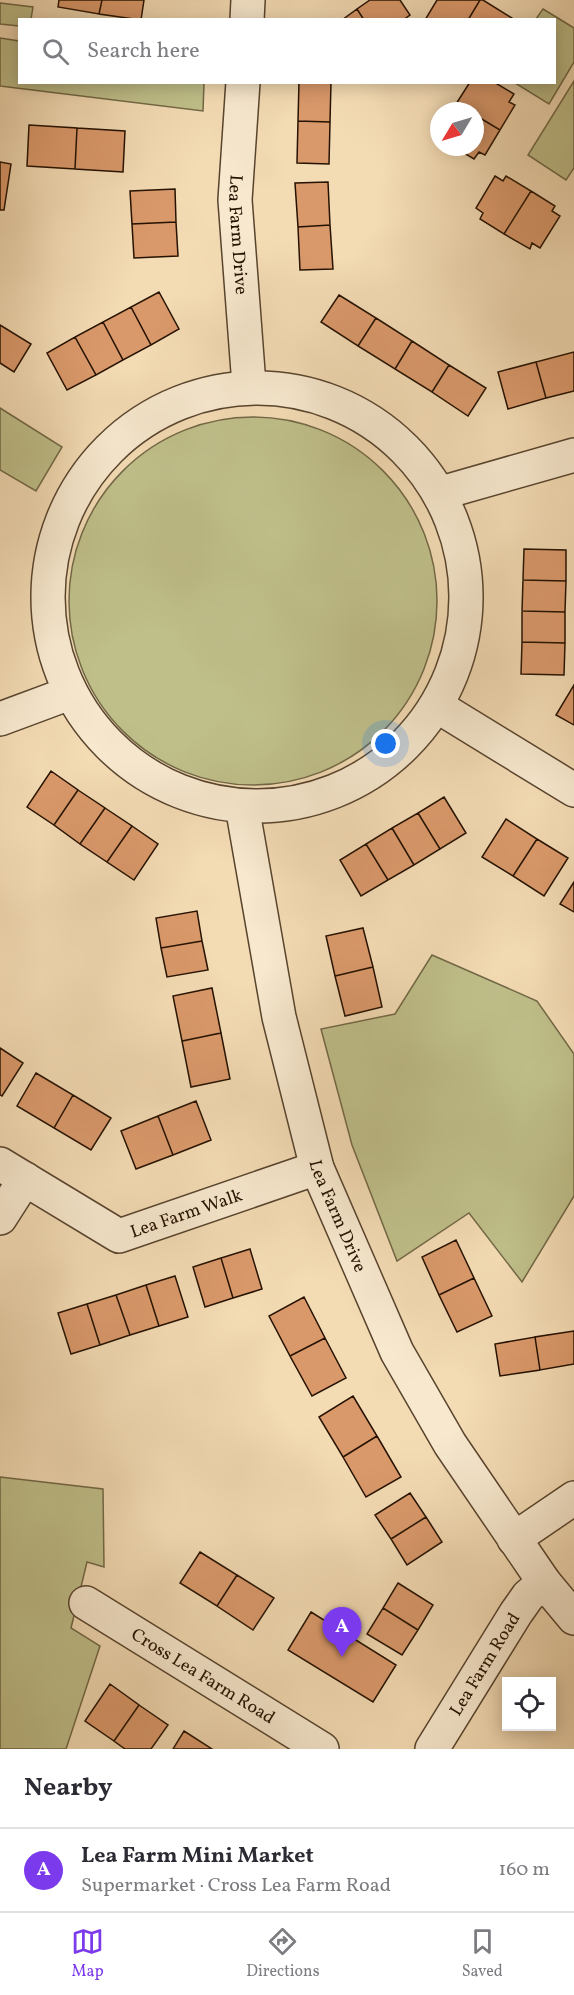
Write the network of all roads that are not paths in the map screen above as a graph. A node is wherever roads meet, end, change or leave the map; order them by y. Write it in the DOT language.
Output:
graph roads {
  1 [pos="248,0"];
  2 [pos="247,18"];
  3 [pos="243,84"];
  4 [pos="249,385"];
  5 [pos="574,455"];
  6 [pos="441,493"];
  7 [pos="70,693"];
  8 [pos="437,706"];
  9 [pos="0,719"];
  10 [pos="574,790"];
  11 [pos="242,806"];
  12 [pos="317,1168"];
  13 [pos="13,1171"];
  14 [pos="0,1218"];
  15 [pos="574,1498"];
  16 [pos="514,1539"];
  17 [pos="544,1582"];
  18 [pos="86,1603"];
  19 [pos="574,1618"];
  20 [pos="322,1749"];
  21 [pos="432,1749"];
  1 -- 2 [label="street"];
  3 -- 4 [label="street, Lea Farm Drive"];
  4 -- 6 [label="street"];
  4 -- 7 [label="street"];
  5 -- 6 [label="street"];
  6 -- 8 [label="street"];
  7 -- 9 [label="street"];
  7 -- 11 [label="street"];
  8 -- 10 [label="street"];
  8 -- 11 [label="street"];
  11 -- 12 [label="street, Lea Farm Drive"];
  12 -- 13 [label="street, Lea Farm Walk"];
  12 -- 16 [label="street, Lea Farm Drive"];
  13 -- 14 [label="street"];
  15 -- 16 [label="street"];
  16 -- 17 [label="street, Lea Farm Drive"];
  17 -- 19 [label="street, Lea Farm Drive"];
  17 -- 21 [label="street, Lea Farm Road"];
  18 -- 20 [label="street, Cross Lea Farm Road"];
}
